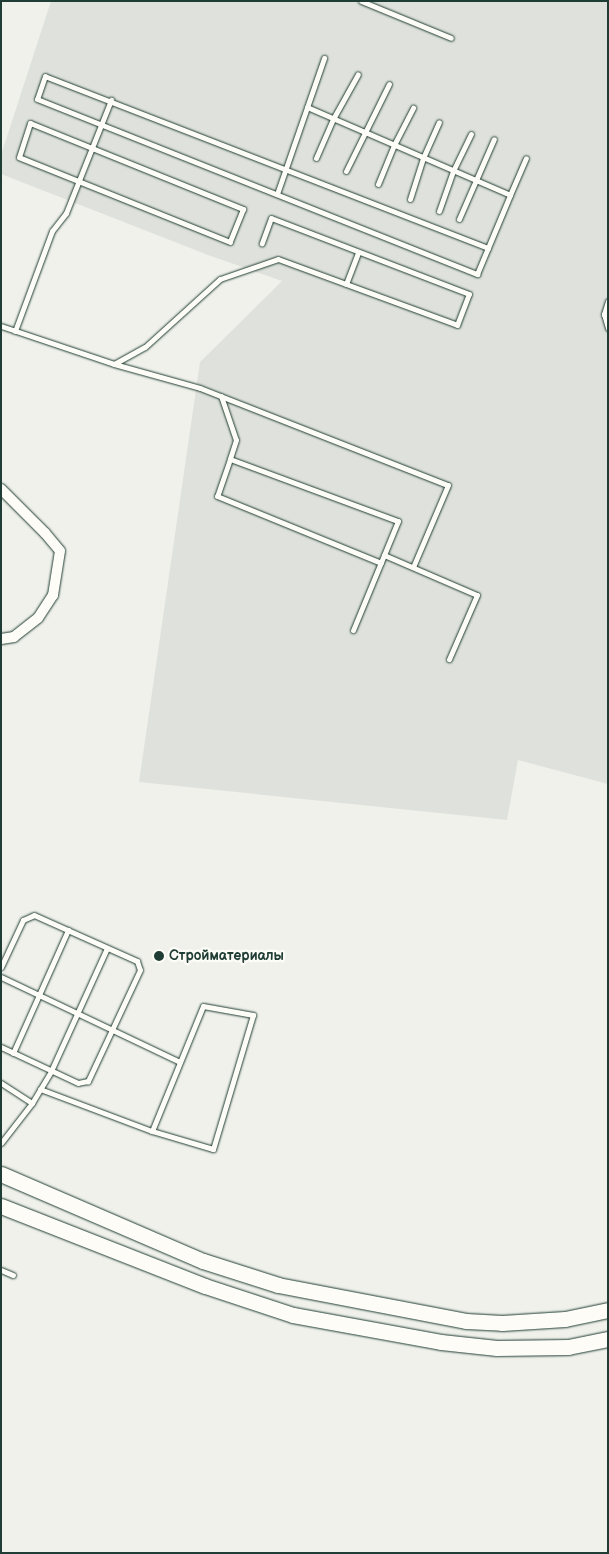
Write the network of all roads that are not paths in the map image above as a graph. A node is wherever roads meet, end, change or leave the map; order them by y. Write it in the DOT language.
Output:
graph roads {
  1 [pos="361,1"];
  2 [pos="451,38"];
  3 [pos="324,58"];
  4 [pos="358,74"];
  5 [pos="389,84"];
  6 [pos="111,100"];
  7 [pos="307,107"];
  8 [pos="413,108"];
  9 [pos="333,119"];
  10 [pos="439,122"];
  11 [pos="101,124"];
  12 [pos="365,132"];
  13 [pos="471,134"];
  14 [pos="494,139"];
  15 [pos="394,145"];
  16 [pos="92,149"];
  17 [pos="316,158"];
  18 [pos="423,158"];
  19 [pos="526,158"];
  20 [pos="285,170"];
  21 [pos="346,171"];
  22 [pos="453,171"];
  23 [pos="475,180"];
  24 [pos="79,181"];
  25 [pos="378,184"];
  26 [pos="277,194"];
  27 [pos="510,196"];
  28 [pos="410,199"];
  29 [pos="440,211"];
  30 [pos="459,219"];
  31 [pos="262,244"];
  32 [pos="488,248"];
  33 [pos="358,252"];
  34 [pos="346,284"];
  35 [pos="608,301"];
  36 [pos="1,326"];
  37 [pos="608,328"];
  38 [pos="15,331"];
  39 [pos="114,364"];
  40 [pos="221,396"];
  41 [pos="230,459"];
  42 [pos="1,489"];
  43 [pos="384,555"];
  44 [pos="381,563"];
  45 [pos="413,567"];
  46 [pos="353,630"];
  47 [pos="1,639"];
  48 [pos="449,659"];
  49 [pos="68,930"];
  50 [pos="108,948"];
  51 [pos="1,967"];
  52 [pos="1,977"];
  53 [pos="39,995"];
  54 [pos="77,1013"];
  55 [pos="112,1030"];
  56 [pos="1,1047"];
  57 [pos="13,1053"];
  58 [pos="180,1062"];
  59 [pos="51,1071"];
  60 [pos="1,1083"];
  61 [pos="40,1089"];
  62 [pos="32,1103"];
  63 [pos="152,1131"];
  64 [pos="1,1143"];
  65 [pos="1,1174"];
  66 [pos="1,1206"];
  67 [pos="1,1270"];
  68 [pos="14,1275"];
  69 [pos="608,1310"];
  70 [pos="608,1338"];
  1 -- 2 [label="lane"];
  3 -- 7 [label="lane"];
  4 -- 9 [label="lane"];
  5 -- 12 [label="lane"];
  6 -- 11 [label="lane"];
  6 -- 11 [label="lane"];
  6 -- 20 [label="lane"];
  7 -- 9 [label="lane"];
  7 -- 20 [label="lane"];
  8 -- 15 [label="lane"];
  9 -- 12 [label="lane"];
  9 -- 17 [label="lane"];
  10 -- 18 [label="lane"];
  11 -- 16 [label="lane"];
  11 -- 26 [label="lane"];
  12 -- 15 [label="lane"];
  12 -- 21 [label="lane"];
  13 -- 22 [label="lane"];
  14 -- 23 [label="lane"];
  15 -- 18 [label="lane"];
  15 -- 25 [label="lane"];
  16 -- 24 [label="lane"];
  16 -- 24 [label="lane"];
  16 -- 24 [label="lane"];
  18 -- 22 [label="lane"];
  18 -- 28 [label="lane"];
  19 -- 27 [label="lane"];
  20 -- 26 [label="lane"];
  20 -- 32 [label="lane"];
  22 -- 23 [label="lane"];
  22 -- 29 [label="lane"];
  23 -- 27 [label="lane"];
  23 -- 30 [label="lane"];
  24 -- 38 [label="lane"];
  26 -- 32 [label="lane"];
  27 -- 32 [label="lane"];
  31 -- 33 [label="lane"];
  33 -- 34 [label="lane"];
  33 -- 34 [label="lane"];
  34 -- 39 [label="lane"];
  35 -- 37 [label="lane"];
  36 -- 38 [label="lane"];
  38 -- 39 [label="lane"];
  39 -- 40 [label="lane"];
  40 -- 41 [label="lane"];
  40 -- 45 [label="lane"];
  41 -- 43 [label="lane"];
  41 -- 44 [label="lane"];
  42 -- 47 [label="street"];
  43 -- 44 [label="lane"];
  43 -- 45 [label="lane"];
  44 -- 46 [label="lane"];
  45 -- 48 [label="lane"];
  49 -- 50 [label="lane"];
  49 -- 51 [label="lane"];
  49 -- 53 [label="lane"];
  50 -- 54 [label="lane"];
  50 -- 55 [label="lane"];
  52 -- 53 [label="lane"];
  53 -- 54 [label="lane"];
  53 -- 57 [label="lane"];
  54 -- 55 [label="lane"];
  54 -- 59 [label="lane"];
  55 -- 58 [label="lane"];
  55 -- 59 [label="lane"];
  56 -- 57 [label="lane"];
  57 -- 59 [label="lane"];
  58 -- 63 [label="lane"];
  58 -- 63 [label="lane"];
  59 -- 61 [label="lane"];
  60 -- 62 [label="lane"];
  61 -- 62 [label="lane"];
  61 -- 63 [label="lane"];
  62 -- 64 [label="lane"];
  65 -- 69 [label="main road"];
  66 -- 70 [label="main road"];
  67 -- 68 [label="lane"];
}
